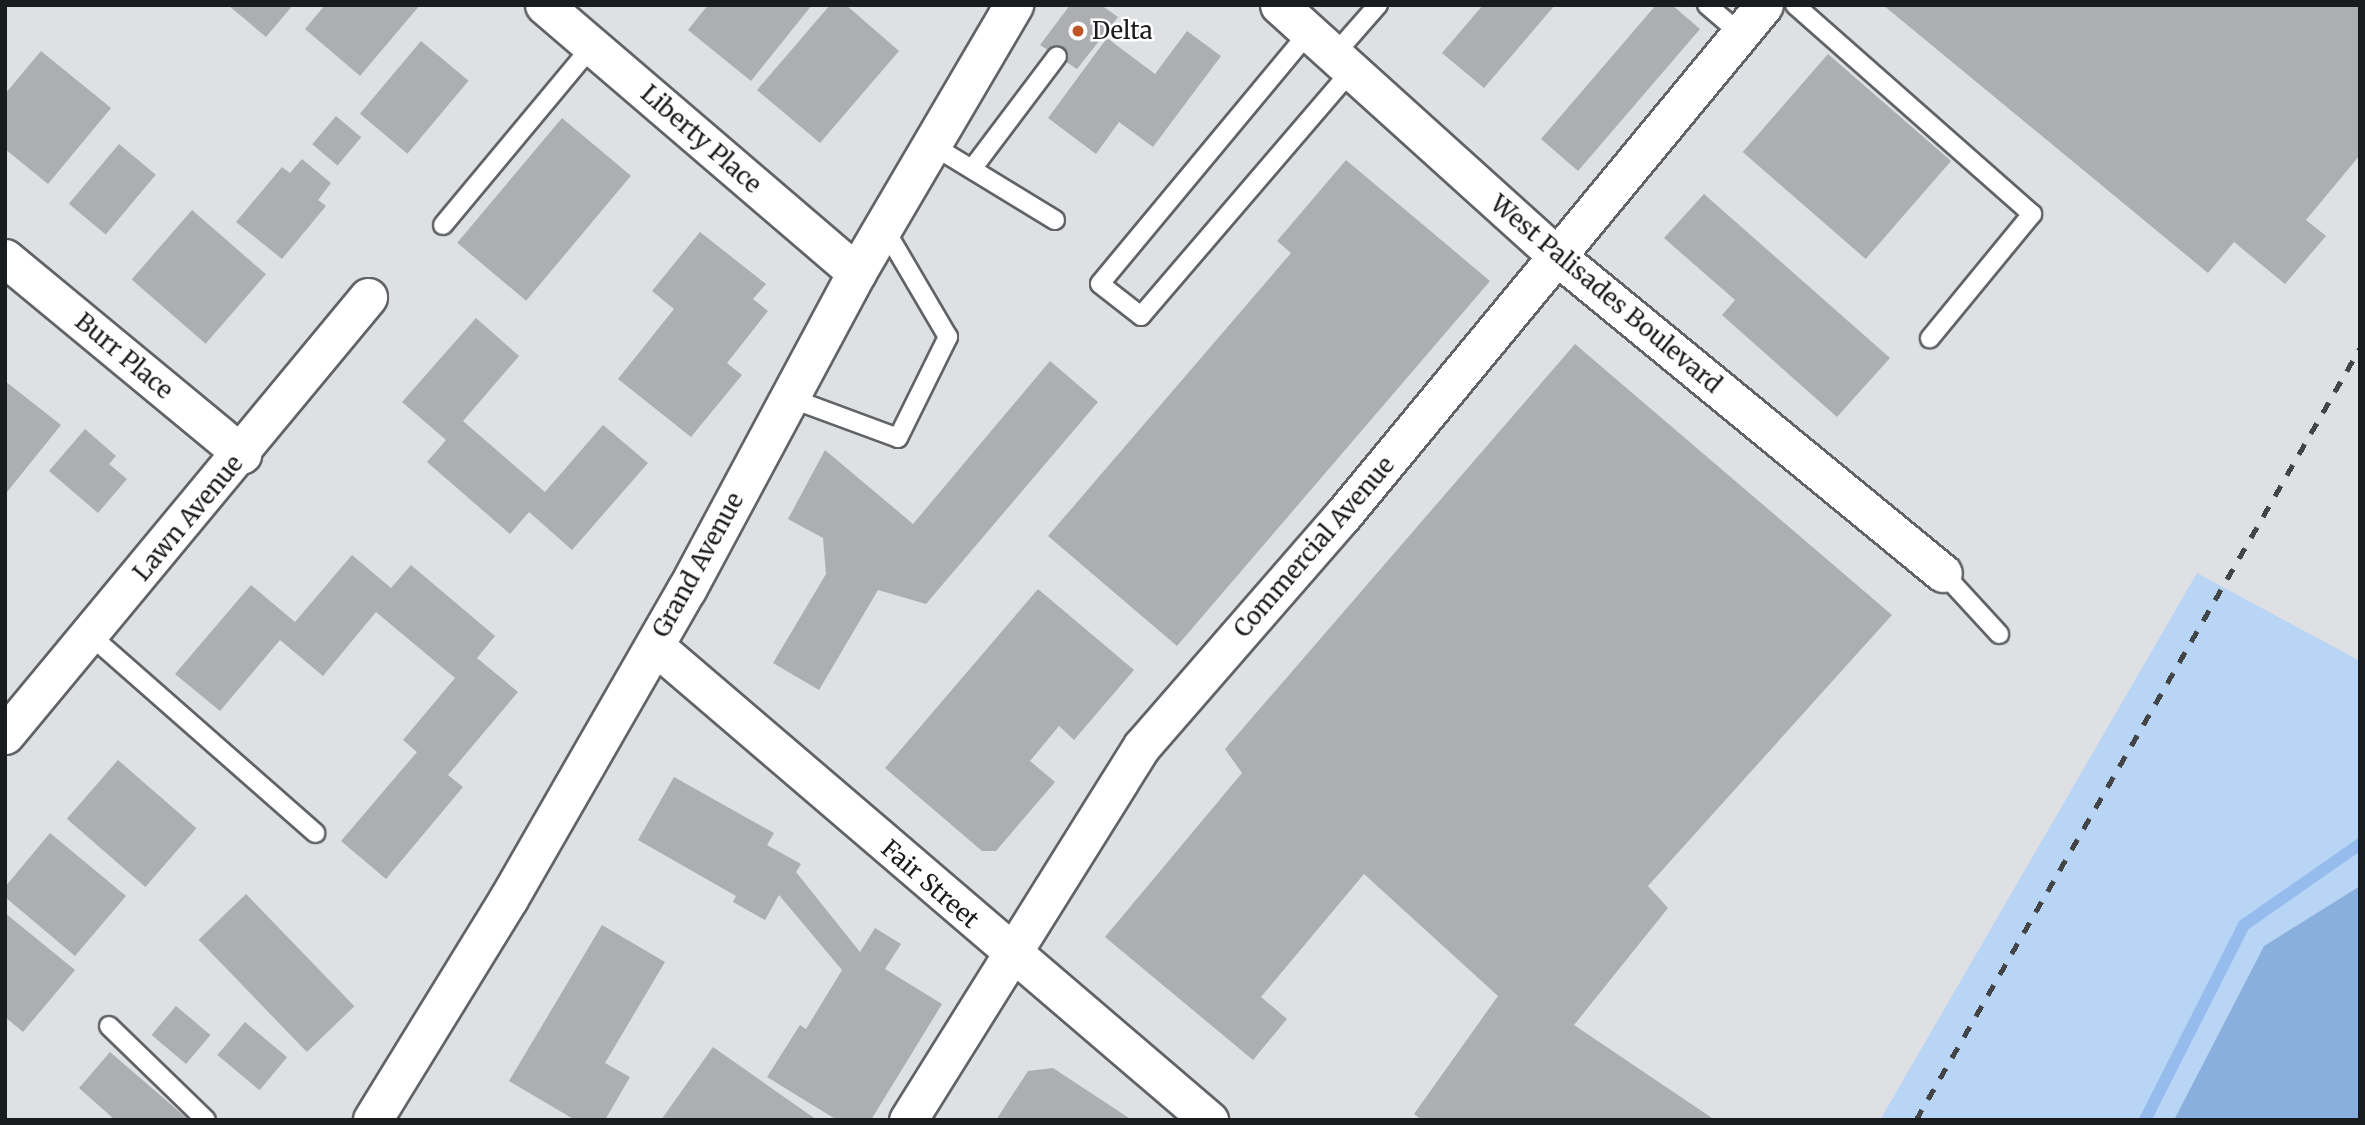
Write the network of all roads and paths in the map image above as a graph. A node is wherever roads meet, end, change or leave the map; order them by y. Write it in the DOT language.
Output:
graph roads {
  1 [pos="544,5"];
  2 [pos="1014,5"];
  3 [pos="1279,5"];
  4 [pos="1378,5"];
  5 [pos="1707,5"];
  6 [pos="1764,5"];
  7 [pos="1795,5"];
  8 [pos="1741,34"];
  9 [pos="592,46"];
  10 [pos="1331,53"];
  11 [pos="1057,56"];
  12 [pos="932,145"];
  13 [pos="972,169"];
  14 [pos="1055,220"];
  15 [pos="443,225"];
  16 [pos="883,228"];
  17 [pos="1558,257"];
  18 [pos="5,258"];
  19 [pos="857,273"];
  20 [pos="368,297"];
  21 [pos="1930,338"];
  22 [pos="790,398"];
  23 [pos="242,454"];
  24 [pos="1943,573"];
  25 [pos="1999,634"];
  26 [pos="90,635"];
  27 [pos="654,645"];
  28 [pos="5,735"];
  29 [pos="315,833"];
  30 [pos="1011,955"];
  31 [pos="109,1026"];
  32 [pos="206,1120"];
  33 [pos="373,1120"];
  34 [pos="908,1120"];
  35 [pos="1209,1120"];
  1 -- 9 [label="street, Liberty Place"];
  2 -- 12 [label="main road, Grand Avenue"];
  3 -- 10 [label="street, West Palisades Boulevard"];
  4 -- 10 [label="lane"];
  5 -- 8 [label="lane"];
  6 -- 8 [label="street, Commercial Avenue"];
  7 -- 21 [label="lane"];
  8 -- 17 [label="street, Commercial Avenue"];
  9 -- 15 [label="lane"];
  9 -- 19 [label="street, Liberty Place"];
  10 -- 10 [label="lane"];
  10 -- 17 [label="street, West Palisades Boulevard"];
  11 -- 13 [label="lane"];
  12 -- 13 [label="lane"];
  12 -- 16 [label="main road, Grand Avenue"];
  13 -- 14 [label="lane"];
  16 -- 19 [label="main road, Grand Avenue"];
  16 -- 22 [label="lane"];
  17 -- 24 [label="street, West Palisades Boulevard"];
  17 -- 30 [label="street, Commercial Avenue"];
  18 -- 23 [label="street, Burr Place"];
  19 -- 22 [label="main road, Grand Avenue"];
  20 -- 23 [label="street, Lawn Avenue"];
  22 -- 27 [label="main road, Grand Avenue"];
  23 -- 26 [label="street, Lawn Avenue"];
  24 -- 25 [label="lane"];
  26 -- 28 [label="street, Lawn Avenue"];
  26 -- 29 [label="lane"];
  27 -- 30 [label="street, Fair Street"];
  27 -- 33 [label="main road, Grand Avenue"];
  30 -- 34 [label="street, Commercial Avenue"];
  30 -- 35 [label="street, Fair Street"];
  31 -- 32 [label="lane"];
}
